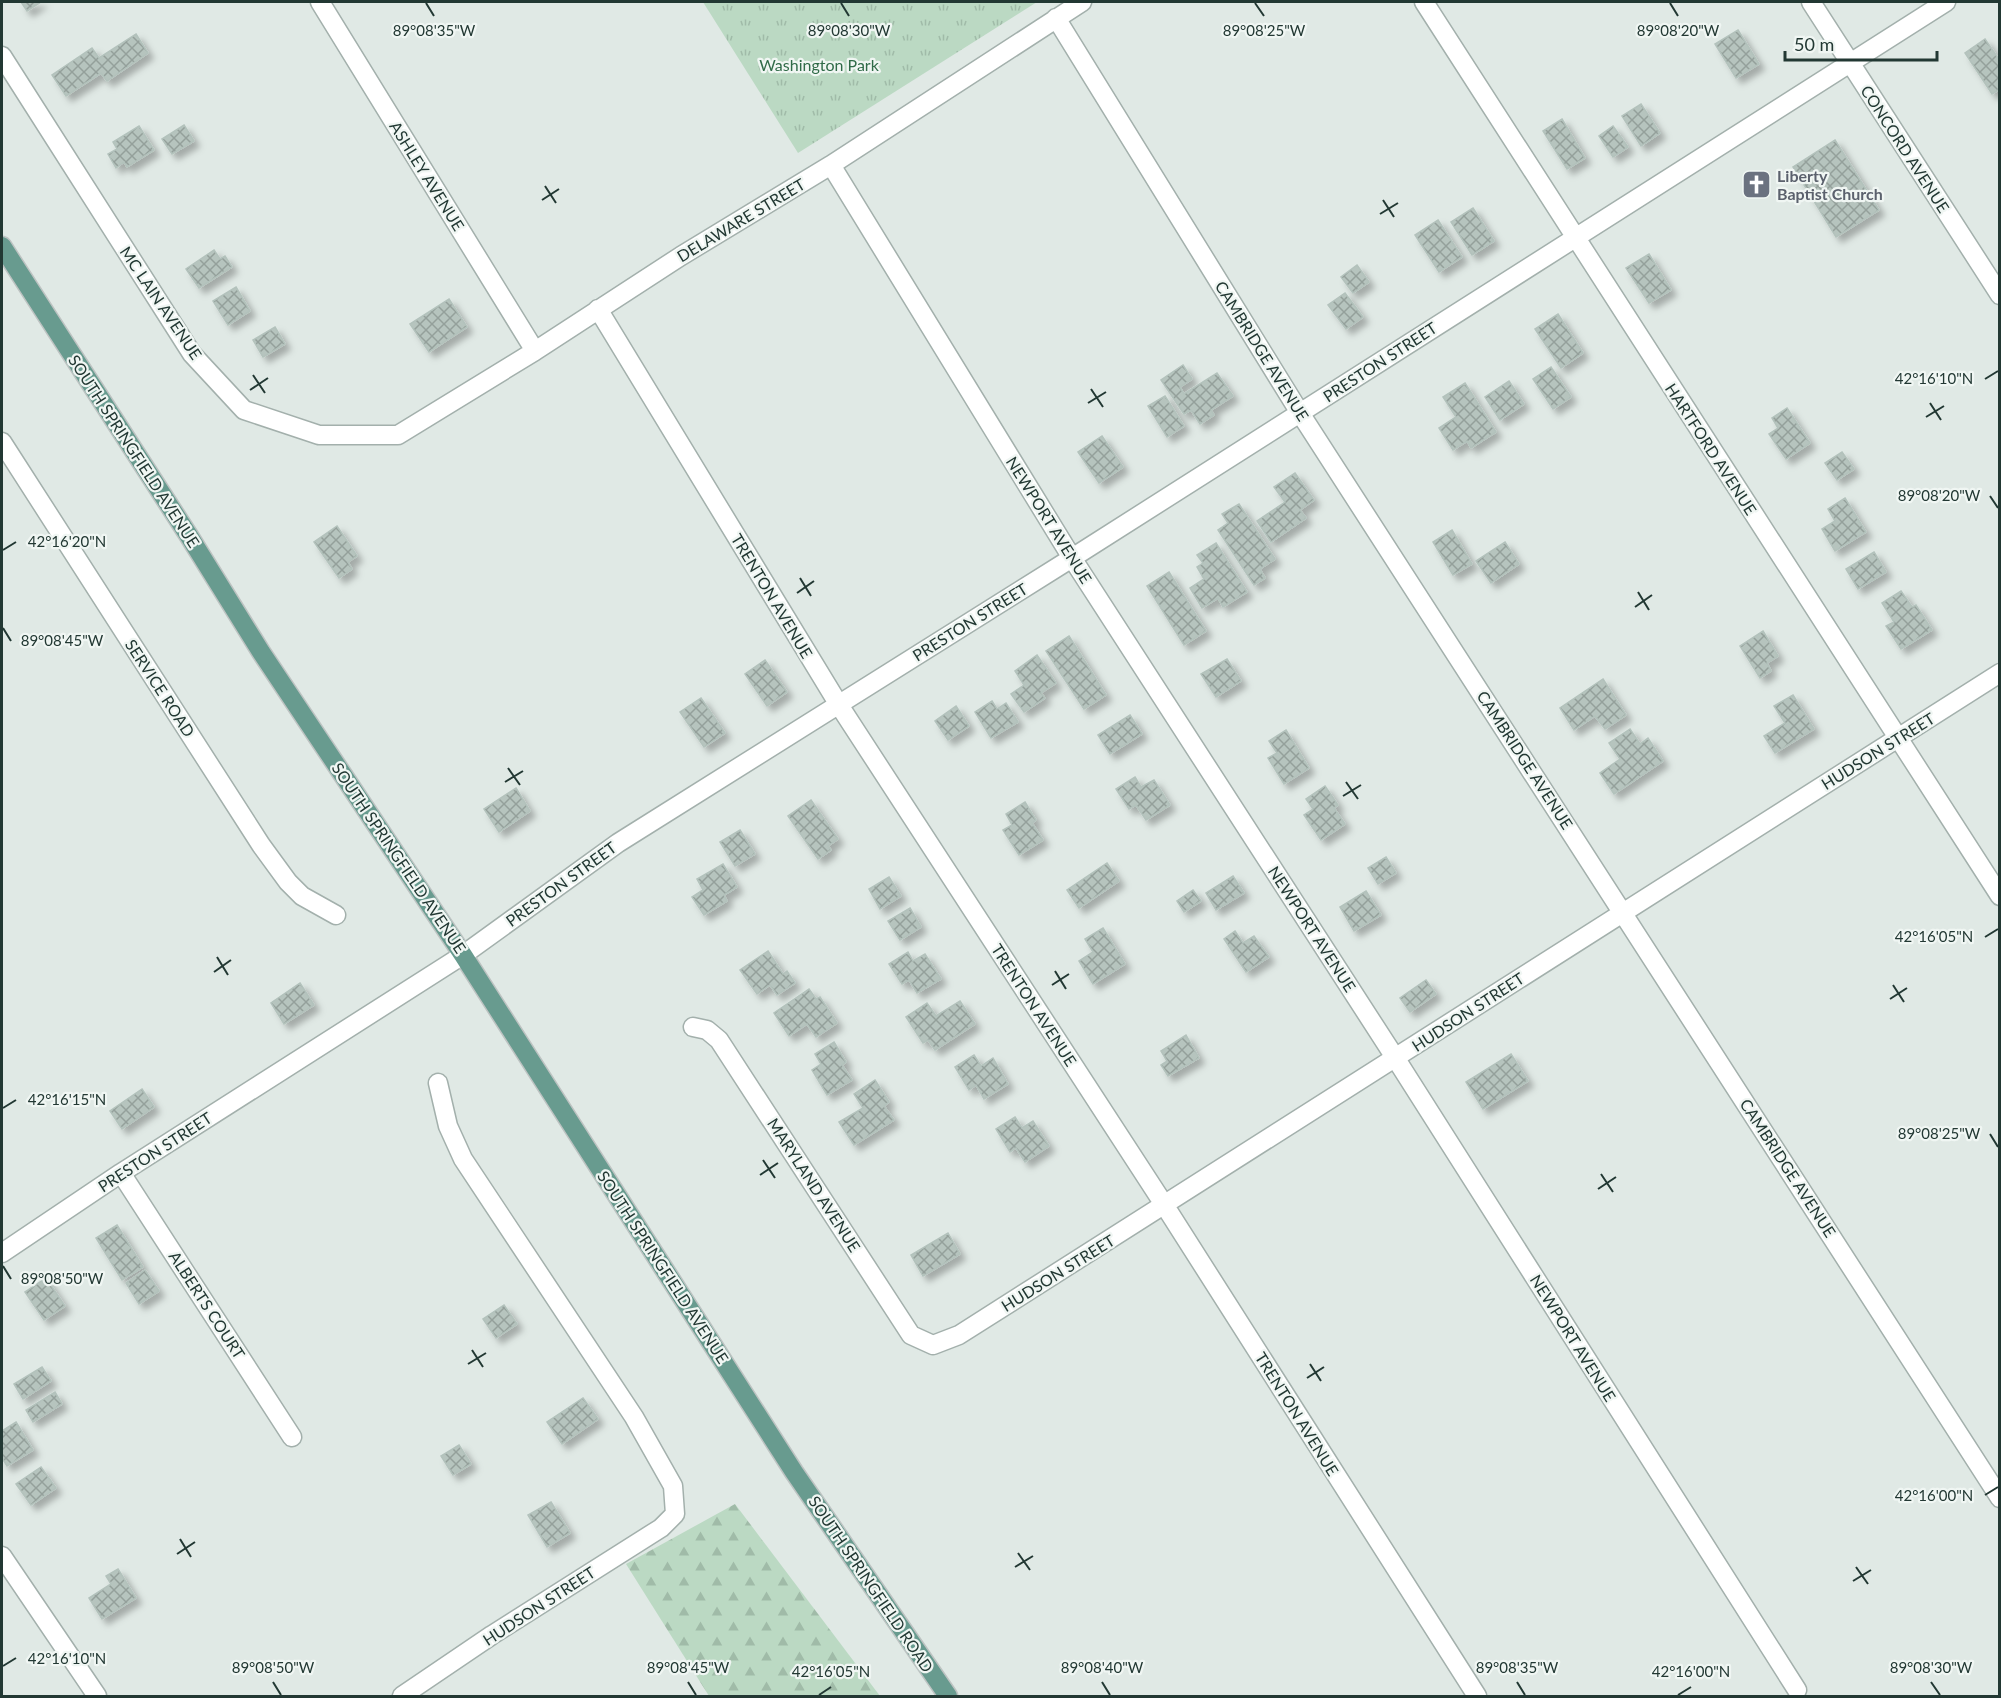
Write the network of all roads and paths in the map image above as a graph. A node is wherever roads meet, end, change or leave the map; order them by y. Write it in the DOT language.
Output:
graph roads {
  1 [pos="320,2"];
  2 [pos="1082,2"];
  3 [pos="1424,2"];
  4 [pos="1811,2"];
  5 [pos="1946,2"];
  6 [pos="1056,18"];
  7 [pos="2,56"];
  8 [pos="1850,63"];
  9 [pos="831,165"];
  10 [pos="1575,238"];
  11 [pos="2,246"];
  12 [pos="2000,295"];
  13 [pos="598,309"];
  14 [pos="535,351"];
  15 [pos="1300,413"];
  16 [pos="398,435"];
  17 [pos="2,442"];
  18 [pos="1072,558"];
  19 [pos="2000,674"];
  20 [pos="839,705"];
  21 [pos="1898,738"];
  22 [pos="2000,896"];
  23 [pos="1624,912"];
  24 [pos="336,915"];
  25 [pos="463,955"];
  26 [pos="693,1027"];
  27 [pos="1396,1059"];
  28 [pos="438,1083"];
  29 [pos="121,1173"];
  30 [pos="1165,1206"];
  31 [pos="2,1253"];
  32 [pos="933,1345"];
  33 [pos="292,1437"];
  34 [pos="794,1472"];
  35 [pos="2000,1498"];
  36 [pos="2,1556"];
  37 [pos="1797,1690"];
  38 [pos="97,1696"];
  39 [pos="402,1696"];
  40 [pos="948,1696"];
  41 [pos="1477,1696"];
  1 -- 14 [label="street, ASHLEY AVENUE"];
  2 -- 6 [label="street, DELAWARE STREET"];
  3 -- 10 [label="street, HARTFORD AVENUE"];
  4 -- 8 [label="street, CONCORD AVENUE"];
  5 -- 8 [label="street, PRESTON STREET"];
  6 -- 9 [label="street, DELAWARE STREET"];
  6 -- 15 [label="street, CAMBRIDGE AVENUE"];
  7 -- 16 [label="street, MC LAIN AVENUE"];
  8 -- 10 [label="street, PRESTON STREET"];
  8 -- 12 [label="street, CONCORD AVENUE"];
  9 -- 13 [label="street, DELAWARE STREET"];
  9 -- 18 [label="street, NEWPORT AVENUE"];
  10 -- 15 [label="street, PRESTON STREET"];
  10 -- 21 [label="street, HARTFORD AVENUE"];
  11 -- 25 [label="main road, SOUTH SPRINGFIELD AVENUE"];
  13 -- 14 [label="street, DELAWARE STREET"];
  13 -- 20 [label="street, TRENTON AVENUE"];
  14 -- 16 [label="street, DELAWARE STREET"];
  15 -- 18 [label="street, PRESTON STREET"];
  15 -- 23 [label="street, CAMBRIDGE AVENUE"];
  17 -- 24 [label="street, SERVICE ROAD"];
  18 -- 20 [label="street, PRESTON STREET"];
  18 -- 27 [label="street, NEWPORT AVENUE"];
  19 -- 21 [label="street, HUDSON STREET"];
  20 -- 25 [label="street, PRESTON STREET"];
  20 -- 30 [label="street, TRENTON AVENUE"];
  21 -- 22 [label="street, HARTFORD AVENUE"];
  21 -- 23 [label="street, HUDSON STREET"];
  23 -- 27 [label="street, HUDSON STREET"];
  23 -- 35 [label="street, CAMBRIDGE AVENUE"];
  25 -- 29 [label="street, PRESTON STREET"];
  25 -- 34 [label="main road, SOUTH SPRINGFIELD AVENUE"];
  26 -- 32 [label="street, MARYLAND AVENUE"];
  27 -- 30 [label="street, HUDSON STREET"];
  27 -- 37 [label="street, NEWPORT AVENUE"];
  28 -- 39 [label="street, HUDSON STREET"];
  29 -- 31 [label="street, PRESTON STREET"];
  29 -- 33 [label="street, ALBERTS COURT"];
  30 -- 32 [label="street, HUDSON STREET"];
  30 -- 41 [label="street, TRENTON AVENUE"];
  34 -- 40 [label="main road, SOUTH SPRINGFIELD ROAD"];
  36 -- 38 [label="street"];
}
